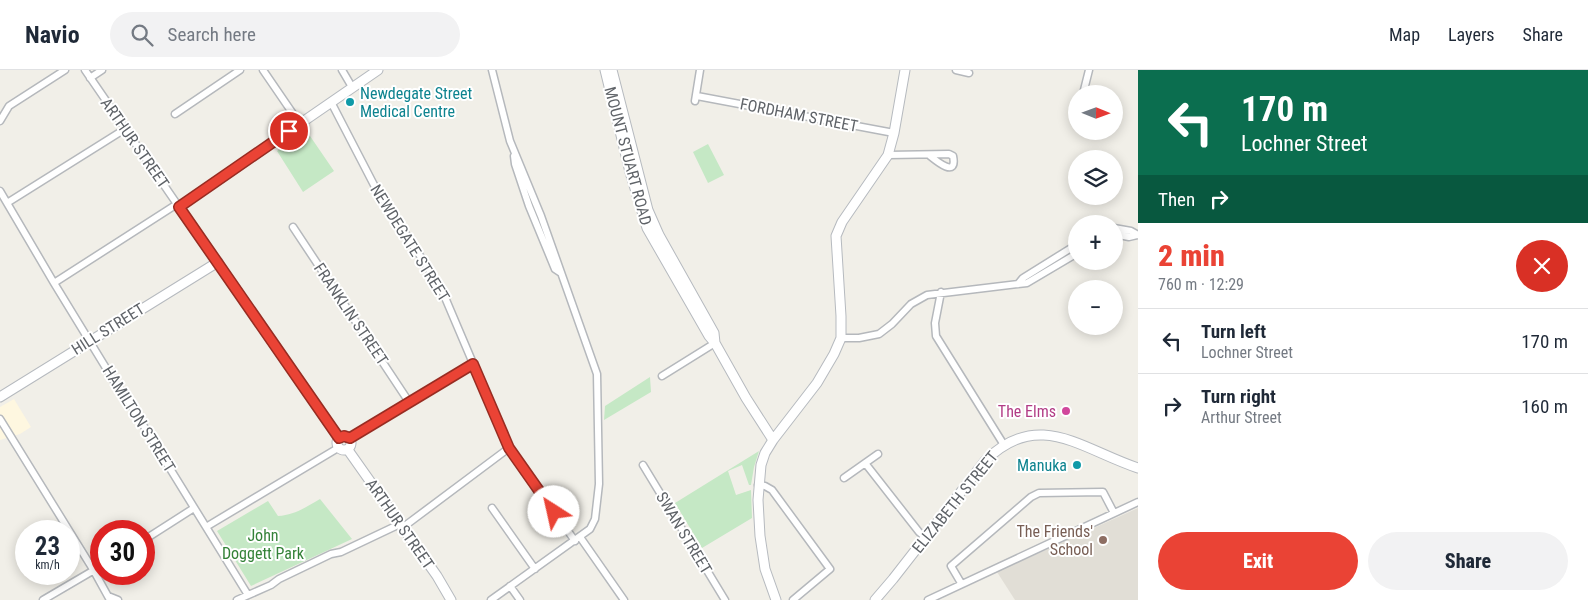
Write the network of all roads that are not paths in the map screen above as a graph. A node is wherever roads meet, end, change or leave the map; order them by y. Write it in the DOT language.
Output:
graph roads {
  1 [pos="65,70"];
  2 [pos="85,70"];
  3 [pos="102,70"];
  4 [pos="240,70"];
  5 [pos="263,70"];
  6 [pos="342,70"];
  7 [pos="378,70"];
  8 [pos="492,70"];
  9 [pos="605,70"];
  10 [pos="612,70"];
  11 [pos="700,70"];
  12 [pos="905,70"];
  13 [pos="956,70"];
  14 [pos="1089,70"];
  15 [pos="970,73"];
  16 [pos="90,78"];
  17 [pos="1085,85"];
  18 [pos="352,87"];
  19 [pos="331,102"];
  20 [pos="175,114"];
  21 [pos="0,121"];
  22 [pos="300,124"];
  23 [pos="125,129"];
  24 [pos="894,133"];
  25 [pos="929,154"];
  26 [pos="888,155"];
  27 [pos="0,191"];
  28 [pos="7,203"];
  29 [pos="178,205"];
  30 [pos="293,227"];
  31 [pos="1123,230"];
  32 [pos="1138,235"];
  33 [pos="1123,236"];
  34 [pos="1068,250"];
  35 [pos="1068,259"];
  36 [pos="218,262"];
  37 [pos="54,283"];
  38 [pos="1018,284"];
  39 [pos="941,292"];
  40 [pos="841,338"];
  41 [pos="90,340"];
  42 [pos="715,344"];
  43 [pos="473,364"];
  44 [pos="662,376"];
  45 [pos="0,397"];
  46 [pos="409,402"];
  47 [pos="0,419"];
  48 [pos="339,438"];
  49 [pos="350,438"];
  50 [pos="773,440"];
  51 [pos="1004,445"];
  52 [pos="338,448"];
  53 [pos="509,448"];
  54 [pos="348,450"];
  55 [pos="878,454"];
  56 [pos="865,463"];
  57 [pos="643,465"];
  58 [pos="1138,468"];
  59 [pos="844,478"];
  60 [pos="758,485"];
  61 [pos="1138,502"];
  62 [pos="194,508"];
  63 [pos="492,508"];
  64 [pos="1114,512"];
  65 [pos="401,526"];
  66 [pos="206,527"];
  67 [pos="155,533"];
  68 [pos="926,537"];
  69 [pos="577,539"];
  70 [pos="90,564"];
  71 [pos="535,569"];
  72 [pos="90,572"];
  73 [pos="961,583"];
  74 [pos="102,585"];
  75 [pos="510,586"];
  76 [pos="248,595"];
  77 [pos="109,598"];
  78 [pos="42,600"];
  79 [pos="118,600"];
  80 [pos="237,600"];
  81 [pos="451,600"];
  82 [pos="491,600"];
  83 [pos="520,600"];
  84 [pos="624,600"];
  85 [pos="725,600"];
  86 [pos="776,600"];
  87 [pos="793,600"];
  88 [pos="875,600"];
  89 [pos="928,600"];
  1 -- 21 [label="street"];
  2 -- 16 [label="street, ARTHUR STREET"];
  3 -- 16 [label="street"];
  4 -- 20 [label="street"];
  5 -- 22 [label="street"];
  6 -- 18 [label="street"];
  7 -- 18 [label="street"];
  8 -- 69 [label="street"];
  9 -- 42 [label="street, MOUNT STUART ROAD"];
  10 -- 42 [label="street, MOUNT STUART ROAD"];
  11 -- 24 [label="street, FORDHAM STREET"];
  12 -- 24 [label="street"];
  13 -- 15 [label="street"];
  14 -- 17 [label="street"];
  16 -- 23 [label="street, ARTHUR STREET"];
  18 -- 19 [label="street"];
  19 -- 22 [label="street"];
  19 -- 43 [label="street, NEWDEGATE STREET"];
  22 -- 29 [label="street"];
  23 -- 28 [label="street"];
  23 -- 29 [label="street, ARTHUR STREET"];
  24 -- 26 [label="street"];
  25 -- 26 [label="street"];
  26 -- 40 [label="street"];
  27 -- 28 [label="street, HAMILTON STREET"];
  28 -- 37 [label="street, HAMILTON STREET"];
  29 -- 36 [label="street, ARTHUR STREET"];
  29 -- 37 [label="street"];
  30 -- 46 [label="street, FRANKLIN STREET"];
  31 -- 32 [label="street"];
  32 -- 33 [label="street"];
  34 -- 38 [label="street"];
  35 -- 38 [label="street"];
  36 -- 41 [label="street, HILL STREET"];
  36 -- 48 [label="street, ARTHUR STREET"];
  37 -- 41 [label="street, HAMILTON STREET"];
  38 -- 39 [label="street"];
  39 -- 40 [label="street"];
  39 -- 51 [label="street"];
  40 -- 50 [label="street"];
  41 -- 45 [label="street, HILL STREET"];
  41 -- 62 [label="street, HAMILTON STREET"];
  42 -- 44 [label="street"];
  42 -- 50 [label="street, MOUNT STUART ROAD"];
  43 -- 46 [label="street"];
  43 -- 53 [label="street, NEWDEGATE STREET"];
  46 -- 49 [label="street"];
  47 -- 70 [label="street"];
  48 -- 49 [label="street"];
  48 -- 52 [label="street"];
  49 -- 54 [label="street"];
  50 -- 60 [label="street"];
  51 -- 58 [label="street, ELIZABETH STREET"];
  51 -- 68 [label="street, ELIZABETH STREET"];
  52 -- 54 [label="street"];
  52 -- 66 [label="street"];
  53 -- 65 [label="street"];
  53 -- 69 [label="street, NEWDEGATE STREET"];
  54 -- 65 [label="street, ARTHUR STREET"];
  55 -- 56 [label="street"];
  56 -- 59 [label="street"];
  56 -- 68 [label="street"];
  57 -- 85 [label="street, SWAN STREET"];
  60 -- 86 [label="street"];
  60 -- 87 [label="street"];
  61 -- 64 [label="street"];
  62 -- 66 [label="street, HAMILTON STREET"];
  62 -- 67 [label="street"];
  63 -- 71 [label="street"];
  64 -- 73 [label="street"];
  64 -- 73 [label="street"];
  65 -- 76 [label="street"];
  65 -- 81 [label="street, ARTHUR STREET"];
  66 -- 76 [label="street, HAMILTON STREET"];
  68 -- 88 [label="street, ELIZABETH STREET"];
  69 -- 71 [label="street"];
  69 -- 84 [label="street, NEWDEGATE STREET"];
  71 -- 75 [label="street"];
  72 -- 78 [label="street"];
  73 -- 89 [label="street"];
  74 -- 77 [label="street"];
  75 -- 82 [label="street"];
  75 -- 83 [label="street"];
  76 -- 80 [label="street"];
  77 -- 79 [label="street"];
}
